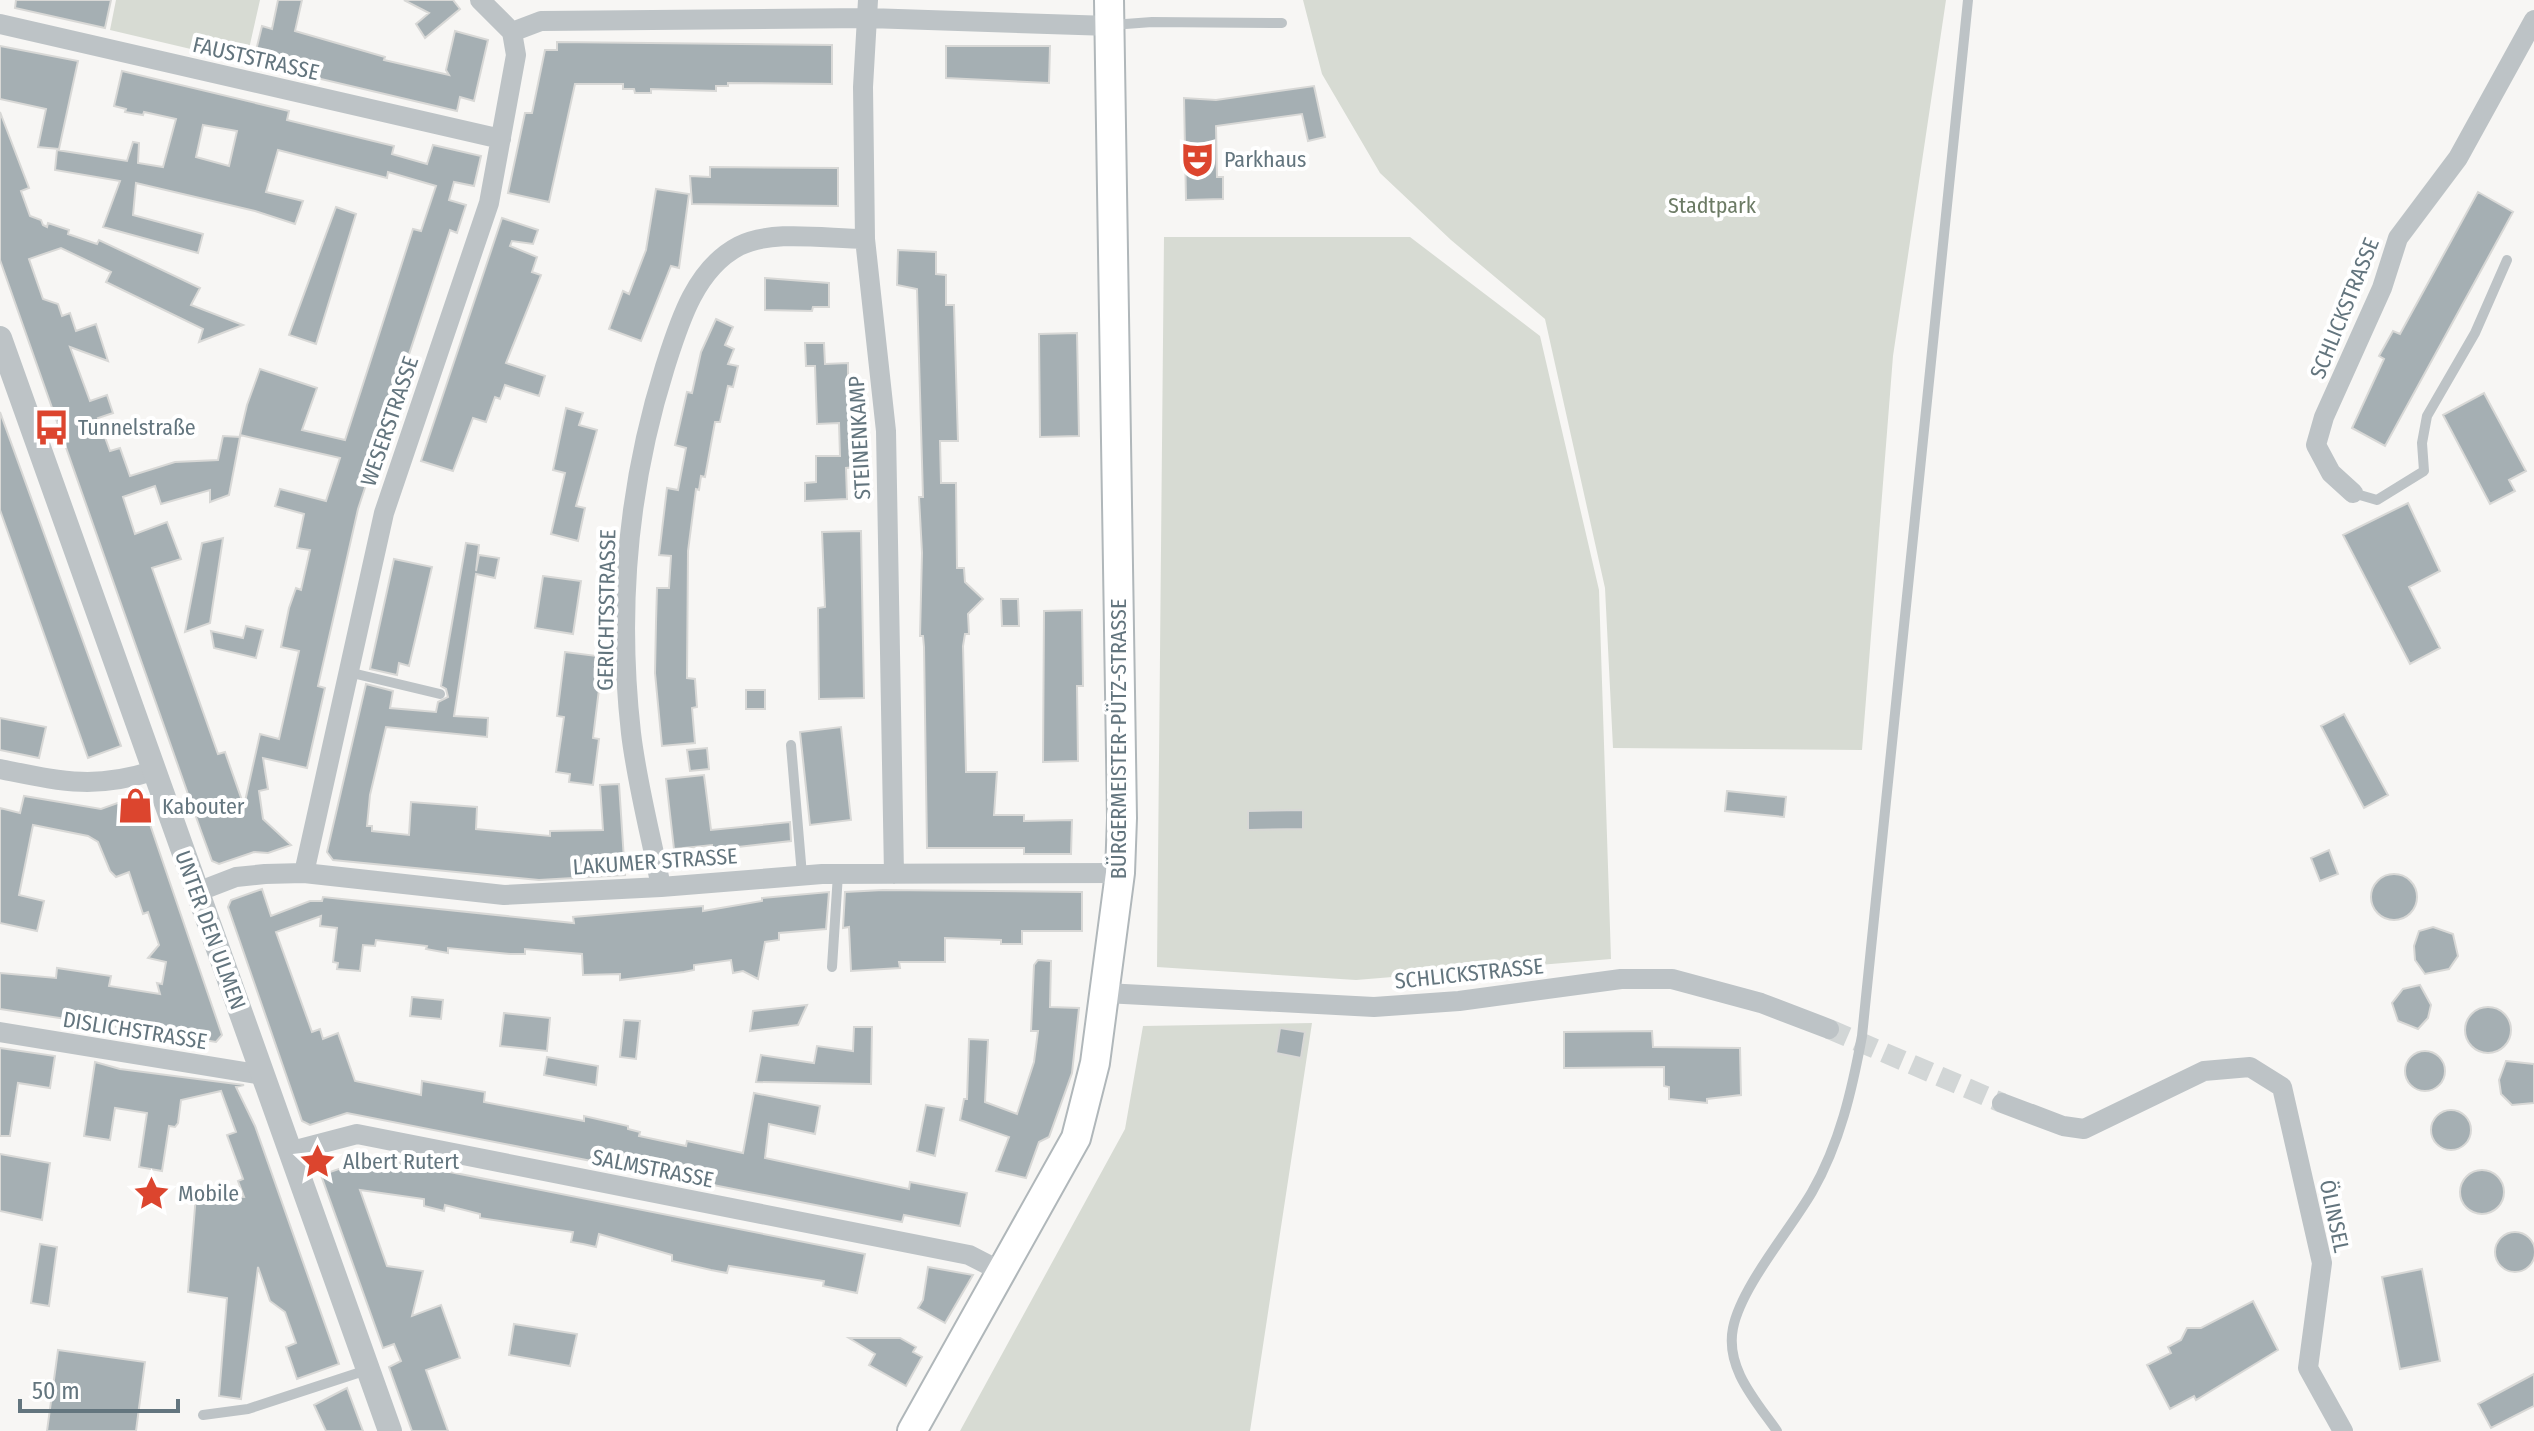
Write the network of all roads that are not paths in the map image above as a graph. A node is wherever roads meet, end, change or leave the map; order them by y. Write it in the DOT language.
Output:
graph roads {
  1 [pos="480,0"];
  2 [pos="1968,0"];
  3 [pos="868,9"];
  4 [pos="1110,13"];
  5 [pos="2534,20"];
  6 [pos="1282,23"];
  7 [pos="0,24"];
  8 [pos="512,32"];
  9 [pos="501,139"];
  10 [pos="865,239"];
  11 [pos="2507,260"];
  12 [pos="0,338"];
  13 [pos="2353,493"];
  14 [pos="348,672"];
  15 [pos="440,694"];
  16 [pos="791,745"];
  17 [pos="0,769"];
  18 [pos="153,771"];
  19 [pos="304,873"];
  20 [pos="1120,873"];
  21 [pos="838,874"];
  22 [pos="894,874"];
  23 [pos="802,875"];
  24 [pos="661,887"];
  25 [pos="197,892"];
  26 [pos="832,967"];
  27 [pos="1105,993"];
  28 [pos="1829,1029"];
  29 [pos="0,1032"];
  30 [pos="263,1075"];
  31 [pos="2002,1103"];
  32 [pos="292,1151"];
  33 [pos="1002,1272"];
  34 [pos="369,1370"];
  35 [pos="203,1415"];
  36 [pos="390,1431"];
  37 [pos="912,1431"];
  38 [pos="1777,1431"];
  39 [pos="2343,1431"];
  1 -- 8 [label="street"];
  2 -- 38 [label="lane"];
  3 -- 4 [label="street"];
  3 -- 8 [label="street"];
  3 -- 10 [label="street, STEINENKAMP"];
  4 -- 6 [label="lane"];
  4 -- 20 [label="main road, BÜRGERMEISTER-PÜTZ-STRASSE"];
  5 -- 13 [label="street, SCHLICKSTRASSE"];
  7 -- 9 [label="street, FAUSTSTRASSE"];
  8 -- 9 [label="street, WESERSTRASSE"];
  9 -- 14 [label="street, WESERSTRASSE"];
  10 -- 22 [label="street, STEINENKAMP"];
  10 -- 24 [label="street, GERICHTSSTRASSE"];
  11 -- 13 [label="lane"];
  12 -- 18 [label="street, UNTER DEN ULMEN"];
  14 -- 15 [label="lane"];
  14 -- 19 [label="street, WESERSTRASSE"];
  16 -- 23 [label="lane"];
  17 -- 18 [label="street"];
  18 -- 25 [label="street, UNTER DEN ULMEN"];
  19 -- 24 [label="street, LAKUMER STRASSE"];
  19 -- 25 [label="street, LAKUMER STRASSE"];
  20 -- 22 [label="street, LAKUMER STRASSE"];
  20 -- 27 [label="main road, BÜRGERMEISTER-PÜTZ-STRASSE"];
  21 -- 22 [label="street, LAKUMER STRASSE"];
  21 -- 23 [label="street, LAKUMER STRASSE"];
  21 -- 26 [label="lane"];
  23 -- 24 [label="street, LAKUMER STRASSE"];
  25 -- 30 [label="street, UNTER DEN ULMEN"];
  27 -- 28 [label="street, SCHLICKSTRASSE"];
  27 -- 33 [label="main road, BÜRGERMEISTER-PÜTZ-STRASSE"];
  29 -- 30 [label="street, DISLICHSTRASSE"];
  30 -- 32 [label="street, UNTER DEN ULMEN"];
  31 -- 39 [label="street, ÖLINSEL"];
  32 -- 33 [label="street, SALMSTRASSE"];
  32 -- 34 [label="street, UNTER DEN ULMEN"];
  33 -- 37 [label="main road, BÜRGERMEISTER-PÜTZ-STRASSE"];
  34 -- 35 [label="lane"];
  34 -- 36 [label="street, UNTER DEN ULMEN"];
}
